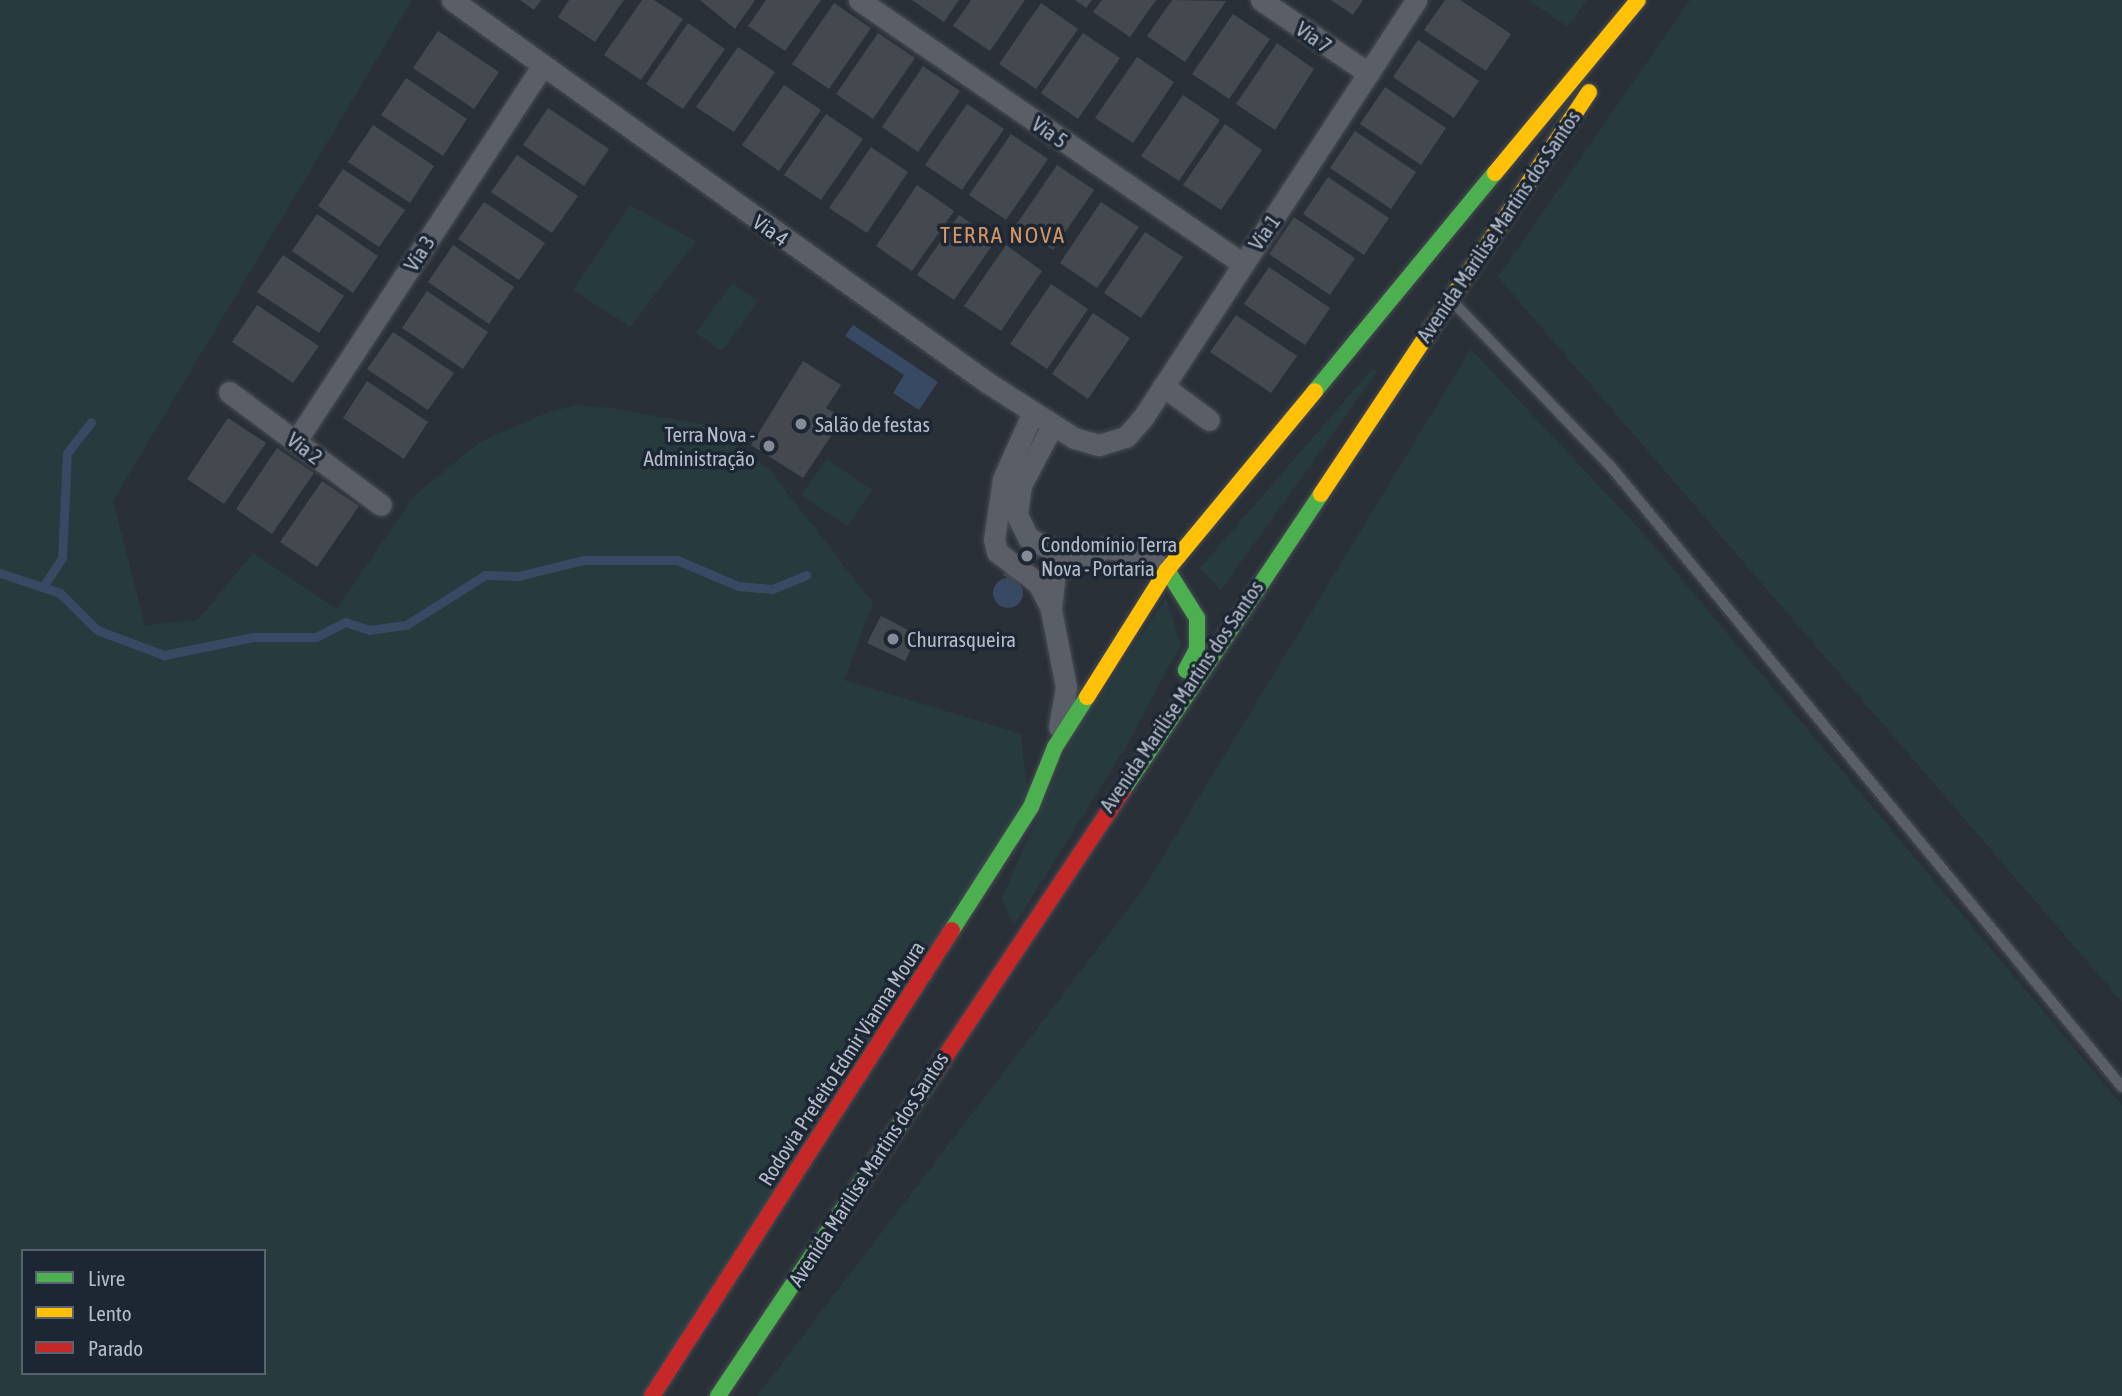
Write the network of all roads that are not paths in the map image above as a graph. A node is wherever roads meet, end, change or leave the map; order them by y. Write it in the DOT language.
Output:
graph roads {
  1 [pos="452,0"];
  2 [pos="859,0"];
  3 [pos="1261,0"];
  4 [pos="1416,0"];
  5 [pos="1638,0"];
  6 [pos="1650,0"];
  7 [pos="542,66"];
  8 [pos="1368,74"];
  9 [pos="1242,263"];
  10 [pos="1449,298"];
  11 [pos="1163,386"];
  12 [pos="229,392"];
  13 [pos="1033,412"];
  14 [pos="1209,420"];
  15 [pos="1052,426"];
  16 [pos="296,441"];
  17 [pos="1099,445"];
  18 [pos="381,505"];
  19 [pos="1072,559"];
  20 [pos="1167,570"];
  21 [pos="1051,610"];
  22 [pos="1055,747"];
  23 [pos="1143,752"];
  24 [pos="2122,1087"];
  25 [pos="652,1396"];
  26 [pos="718,1396"];
  1 -- 7 [label="street, Via 4"];
  2 -- 9 [label="street, Via 5"];
  3 -- 8 [label="street, Via 7"];
  4 -- 8 [label="street, Via 1"];
  5 -- 20 [label="main road, Avenida Marilise Martins dos Santos"];
  6 -- 10 [label="main road, Avenida Marilise Martins dos Santos"];
  7 -- 13 [label="street, Via 4"];
  7 -- 16 [label="street, Via 3"];
  8 -- 9 [label="street, Via 1"];
  9 -- 11 [label="street, Via 1"];
  10 -- 23 [label="main road, Avenida Marilise Martins dos Santos"];
  10 -- 24 [label="lane"];
  11 -- 14 [label="street"];
  11 -- 17 [label="street, Via 1"];
  12 -- 16 [label="street, Via 2"];
  13 -- 15 [label="street, Via 4"];
  13 -- 21 [label="street"];
  15 -- 17 [label="street, Via 4"];
  15 -- 19 [label="street"];
  16 -- 18 [label="street, Via 2"];
  19 -- 20 [label="street"];
  19 -- 21 [label="street"];
  20 -- 22 [label="main road, Avenida Marilise Martins dos Santos"];
  20 -- 23 [label="main road"];
  21 -- 22 [label="street"];
  22 -- 25 [label="main road, Rodovia Prefeito Edmir Vianna Moura"];
  23 -- 26 [label="main road, Avenida Marilise Martins dos Santos"];
}
